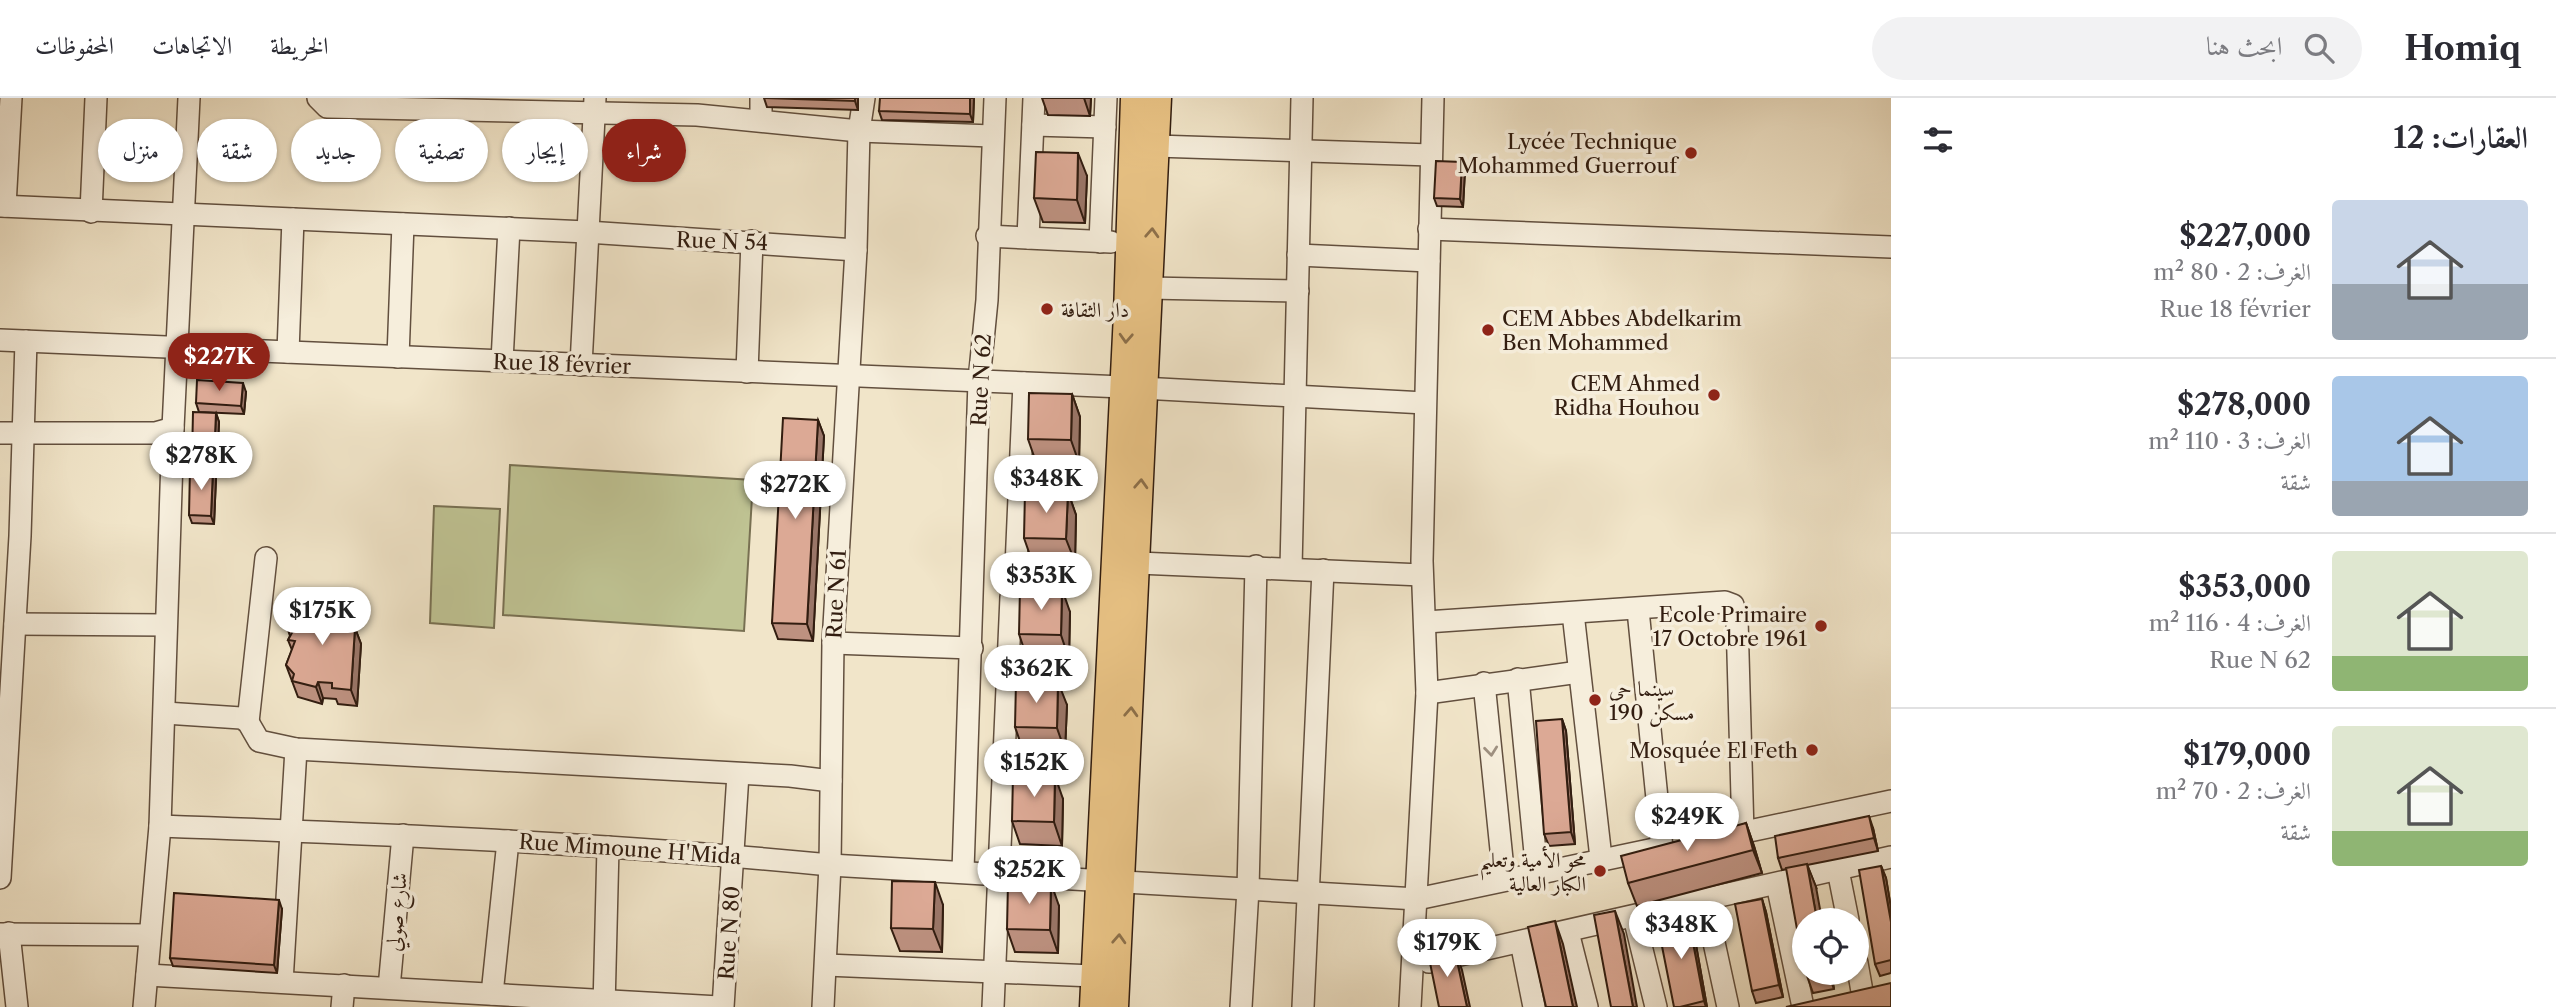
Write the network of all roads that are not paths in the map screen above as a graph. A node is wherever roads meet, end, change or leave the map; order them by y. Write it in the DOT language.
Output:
graph roads {
  1 [pos="11,98"];
  2 [pos="96,98"];
  3 [pos="189,98"];
  4 [pos="318,98"];
  5 [pos="761,98"];
  6 [pos="864,98"];
  7 [pos="995,98"];
  8 [pos="1034,98"];
  9 [pos="1107,98"];
  10 [pos="1134,98"];
  11 [pos="1158,98"];
  12 [pos="1302,98"];
  13 [pos="1433,98"];
  14 [pos="595,106"];
  15 [pos="697,107"];
  16 [pos="761,120"];
  17 [pos="1033,125"];
  18 [pos="1105,127"];
  19 [pos="859,131"];
  20 [pos="992,136"];
  21 [pos="1156,146"];
  22 [pos="1300,152"];
  23 [pos="1431,155"];
  24 [pos="3,206"];
  25 [pos="91,212"];
  26 [pos="184,214"];
  27 [pos="293,219"];
  28 [pos="403,224"];
  29 [pos="509,228"];
  30 [pos="1429,229"];
  31 [pos="587,232"];
  32 [pos="987,236"];
  33 [pos="1028,238"];
  34 [pos="752,241"];
  35 [pos="1100,242"];
  36 [pos="1128,243"];
  37 [pos="1891,247"];
  38 [pos="856,250"];
  39 [pos="1298,255"];
  40 [pos="1429,261"];
  41 [pos="1149,288"];
  42 [pos="1298,291"];
  43 [pos="0,340"];
  44 [pos="26,341"];
  45 [pos="178,348"];
  46 [pos="288,352"];
  47 [pos="398,357"];
  48 [pos="502,361"];
  49 [pos="581,365"];
  50 [pos="747,372"];
  51 [pos="849,376"];
  52 [pos="979,381"];
  53 [pos="1024,383"];
  54 [pos="1134,388"];
  55 [pos="1296,397"];
  56 [pos="1425,403"];
  57 [pos="173,428"];
  58 [pos="0,433"];
  59 [pos="24,434"];
  60 [pos="10,535"];
  61 [pos="266,558"];
  62 [pos="1138,563"];
  63 [pos="1256,566"];
  64 [pos="1016,567"];
  65 [pos="1291,568"];
  66 [pos="1322,570"];
  67 [pos="1422,575"];
  68 [pos="1011,597"];
  69 [pos="1638,610"];
  70 [pos="1573,613"];
  71 [pos="1426,622"];
  72 [pos="15,624"];
  73 [pos="166,625"];
  74 [pos="833,642"];
  75 [pos="972,648"];
  76 [pos="6,650"];
  77 [pos="1579,672"];
  78 [pos="1518,679"];
  79 [pos="1484,683"];
  80 [pos="1427,692"];
  81 [pos="165,713"];
  82 [pos="248,722"];
  83 [pos="296,750"];
  84 [pos="738,774"];
  85 [pos="831,781"];
  86 [pos="1891,801"];
  87 [pos="160,825"];
  88 [pos="291,831"];
  89 [pos="1743,833"];
  90 [pos="403,835"];
  91 [pos="508,841"];
  92 [pos="608,847"];
  93 [pos="1662,848"];
  94 [pos="734,856"];
  95 [pos="1601,858"];
  96 [pos="1891,858"];
  97 [pos="830,865"];
  98 [pos="1838,870"];
  99 [pos="963,871"];
  100 [pos="1537,873"];
  101 [pos="1000,874"];
  102 [pos="0,878"];
  103 [pos="1504,879"];
  104 [pos="1110,882"];
  105 [pos="1777,884"];
  106 [pos="1248,889"];
  107 [pos="1309,893"];
  108 [pos="152,896"];
  109 [pos="179,897"];
  110 [pos="1417,899"];
  111 [pos="260,900"];
  112 [pos="287,901"];
  113 [pos="1704,901"];
  114 [pos="1846,908"];
  115 [pos="1634,917"];
  116 [pos="1568,932"];
  117 [pos="4,934"];
  118 [pos="148,934"];
  119 [pos="1521,942"];
  120 [pos="825,965"];
  121 [pos="1414,965"];
  122 [pos="994,972"];
  123 [pos="147,975"];
  124 [pos="1094,976"];
  125 [pos="282,982"];
  126 [pos="344,985"];
  127 [pos="1868,985"];
  128 [pos="389,988"];
  129 [pos="492,994"];
  130 [pos="604,1004"];
  131 [pos="1828,1004"];
  132 [pos="17,1007"];
  133 [pos="144,1007"];
  134 [pos="342,1007"];
  135 [pos="721,1007"];
  136 [pos="823,1007"];
  137 [pos="993,1007"];
  138 [pos="1093,1007"];
  139 [pos="1115,1007"];
  140 [pos="1241,1007"];
  141 [pos="1303,1007"];
  142 [pos="1410,1007"];
  143 [pos="1534,1007"];
  144 [pos="1587,1007"];
  145 [pos="1656,1007"];
  146 [pos="1728,1007"];
  147 [pos="1803,1007"];
  1 -- 24 [label="street"];
  2 -- 25 [label="street"];
  3 -- 26 [label="street"];
  4 -- 14 [label="street"];
  5 -- 16 [label="street"];
  6 -- 19 [label="street, Rue N 61"];
  7 -- 20 [label="street, Rue N 62"];
  8 -- 17 [label="street"];
  9 -- 18 [label="street"];
  10 -- 36 [label="main road"];
  11 -- 21 [label="main road"];
  12 -- 22 [label="street"];
  13 -- 23 [label="street"];
  14 -- 15 [label="street"];
  14 -- 31 [label="street"];
  15 -- 16 [label="street"];
  16 -- 19 [label="street"];
  17 -- 18 [label="street"];
  17 -- 33 [label="street"];
  18 -- 35 [label="street"];
  19 -- 20 [label="street"];
  19 -- 38 [label="street, Rue N 61"];
  20 -- 32 [label="street, Rue N 62"];
  21 -- 22 [label="street"];
  41 -- 21 [label="main road, one-way"];
  22 -- 23 [label="street"];
  22 -- 39 [label="street"];
  23 -- 30 [label="street"];
  24 -- 25 [label="street, Rue N 54"];
  25 -- 26 [label="street, Rue N 54"];
  26 -- 27 [label="street, Rue N 54"];
  26 -- 45 [label="street"];
  27 -- 28 [label="street, Rue N 54"];
  27 -- 46 [label="street"];
  28 -- 29 [label="street, Rue N 54"];
  28 -- 47 [label="street"];
  29 -- 31 [label="street, Rue N 54"];
  29 -- 48 [label="street"];
  30 -- 37 [label="street"];
  30 -- 40 [label="street"];
  31 -- 34 [label="street, Rue N 54"];
  31 -- 49 [label="street"];
  32 -- 33 [label="street"];
  32 -- 52 [label="street, Rue N 62"];
  33 -- 35 [label="street"];
  34 -- 38 [label="street, Rue N 54"];
  34 -- 50 [label="street"];
  35 -- 36 [label="street"];
  36 -- 54 [label="main road, one-way"];
  38 -- 51 [label="street, Rue N 61"];
  39 -- 40 [label="street"];
  39 -- 42 [label="street"];
  40 -- 56 [label="street"];
  41 -- 42 [label="street"];
  41 -- 54 [label="main road"];
  42 -- 55 [label="street"];
  43 -- 44 [label="street, Rue 18 février"];
  44 -- 45 [label="street, Rue 18 février"];
  44 -- 59 [label="street"];
  45 -- 46 [label="street, Rue 18 février"];
  45 -- 57 [label="street"];
  46 -- 47 [label="street, Rue 18 février"];
  47 -- 48 [label="street, Rue 18 février"];
  48 -- 49 [label="street, Rue 18 février"];
  49 -- 50 [label="street, Rue 18 février"];
  50 -- 51 [label="street, Rue 18 février"];
  51 -- 52 [label="street, Rue 18 février"];
  51 -- 74 [label="street, Rue N 61"];
  52 -- 53 [label="street, Rue 18 février"];
  52 -- 75 [label="street, Rue N 62"];
  53 -- 54 [label="street, Rue 18 février"];
  53 -- 64 [label="street"];
  54 -- 55 [label="street, Rue 18 février"];
  62 -- 54 [label="main road, one-way"];
  54 -- 104 [label="main road"];
  55 -- 56 [label="street, Rue 18 février"];
  55 -- 65 [label="street"];
  56 -- 67 [label="street"];
  57 -- 59 [label="street"];
  57 -- 73 [label="street"];
  58 -- 59 [label="street"];
  59 -- 60 [label="street"];
  60 -- 72 [label="street"];
  61 -- 82 [label="street"];
  62 -- 63 [label="street"];
  104 -- 62 [label="main road, one-way"];
  63 -- 65 [label="street"];
  63 -- 106 [label="street"];
  65 -- 66 [label="street"];
  66 -- 67 [label="street"];
  66 -- 107 [label="street"];
  67 -- 71 [label="street"];
  68 -- 101 [label="street"];
  69 -- 70 [label="street"];
  69 -- 89 [label="street"];
  69 -- 93 [label="street"];
  70 -- 71 [label="street"];
  70 -- 77 [label="street"];
  71 -- 80 [label="street"];
  72 -- 73 [label="street"];
  72 -- 76 [label="street"];
  73 -- 81 [label="street"];
  74 -- 75 [label="street"];
  74 -- 85 [label="street, Rue N 61"];
  75 -- 99 [label="street, Rue N 62"];
  76 -- 102 [label="street"];
  77 -- 78 [label="street"];
  77 -- 95 [label="street"];
  78 -- 79 [label="street"];
  78 -- 100 [label="street"];
  79 -- 80 [label="street"];
  79 -- 103 [label="street, one-way"];
  80 -- 110 [label="street"];
  81 -- 82 [label="street"];
  81 -- 87 [label="street"];
  82 -- 83 [label="street"];
  83 -- 84 [label="street"];
  83 -- 88 [label="street"];
  84 -- 85 [label="street"];
  84 -- 94 [label="street, Rue N 80"];
  85 -- 97 [label="street, Rue N 61"];
  86 -- 89 [label="street, Rue Mimoune H'Mida"];
  87 -- 88 [label="street, Rue Mimoune H'Mida"];
  87 -- 108 [label="street"];
  88 -- 90 [label="street, Rue Mimoune H'Mida"];
  88 -- 112 [label="street"];
  89 -- 93 [label="street, Rue Mimoune H'Mida"];
  90 -- 91 [label="street, Rue Mimoune H'Mida"];
  90 -- 128 [label="street, شارع صولي"];
  91 -- 92 [label="street, Rue Mimoune H'Mida"];
  91 -- 129 [label="street"];
  92 -- 94 [label="street, Rue Mimoune H'Mida"];
  92 -- 130 [label="street"];
  93 -- 95 [label="street, Rue Mimoune H'Mida"];
  94 -- 97 [label="street, Rue Mimoune H'Mida"];
  94 -- 135 [label="street, Rue N 80"];
  95 -- 100 [label="street, Rue Mimoune H'Mida"];
  96 -- 98 [label="street"];
  97 -- 99 [label="street, Rue Mimoune H'Mida"];
  97 -- 120 [label="street, Rue N 61"];
  98 -- 105 [label="street"];
  98 -- 114 [label="street"];
  99 -- 101 [label="street, Rue Mimoune H'Mida"];
  100 -- 103 [label="street, Rue Mimoune H'Mida"];
  101 -- 104 [label="street, Rue Mimoune H'Mida"];
  101 -- 122 [label="street"];
  103 -- 110 [label="street, Rue Mimoune H'Mida"];
  104 -- 106 [label="street, Rue Mimoune H'Mida"];
  104 -- 124 [label="main road"];
  139 -- 104 [label="main road, one-way"];
  105 -- 113 [label="street"];
  105 -- 147 [label="street"];
  106 -- 107 [label="street, Rue Mimoune H'Mida"];
  106 -- 140 [label="street"];
  107 -- 110 [label="street, Rue Mimoune H'Mida"];
  107 -- 141 [label="street"];
  108 -- 109 [label="street"];
  108 -- 118 [label="street"];
  110 -- 121 [label="street"];
  111 -- 112 [label="street"];
  112 -- 125 [label="street"];
  113 -- 115 [label="street"];
  113 -- 146 [label="street"];
  115 -- 116 [label="street"];
  115 -- 145 [label="street"];
  116 -- 119 [label="street"];
  116 -- 144 [label="street"];
  117 -- 118 [label="street"];
  117 -- 132 [label="street"];
  118 -- 123 [label="street"];
  119 -- 121 [label="street"];
  119 -- 143 [label="street"];
  120 -- 122 [label="street"];
  120 -- 136 [label="street, Rue N 61"];
  121 -- 142 [label="street"];
  122 -- 124 [label="street"];
  122 -- 137 [label="street"];
  123 -- 125 [label="street"];
  123 -- 133 [label="street"];
  124 -- 138 [label="main road"];
  125 -- 126 [label="street"];
  126 -- 128 [label="street"];
  126 -- 134 [label="street"];
  127 -- 131 [label="street"];
  128 -- 129 [label="street"];
  129 -- 130 [label="street"];
  130 -- 135 [label="street"];
}
